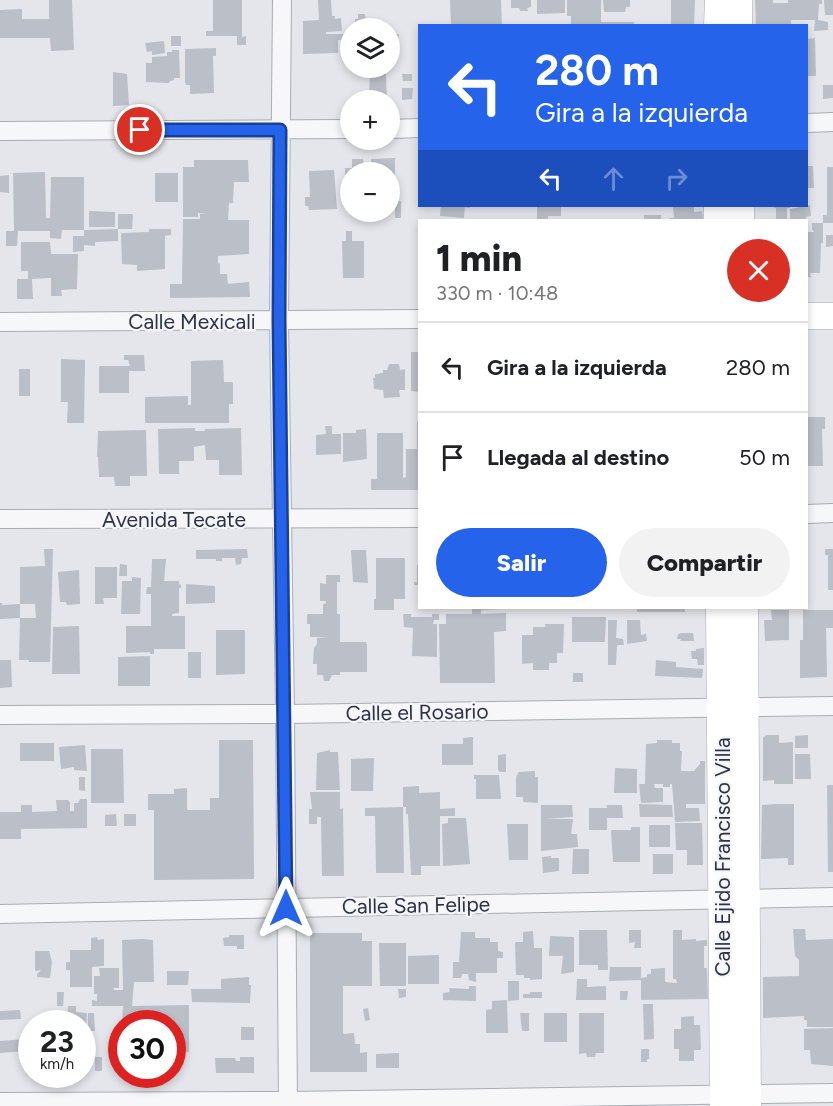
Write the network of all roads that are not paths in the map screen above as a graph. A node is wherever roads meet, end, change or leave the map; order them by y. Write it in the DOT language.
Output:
graph roads {
  1 [pos="282,0"];
  2 [pos="718,0"];
  3 [pos="739,0"];
  4 [pos="717,24"];
  5 [pos="739,24"];
  6 [pos="833,122"];
  7 [pos="808,123"];
  8 [pos="418,128"];
  9 [pos="340,129"];
  10 [pos="400,129"];
  11 [pos="280,130"];
  12 [pos="0,131"];
  13 [pos="808,316"];
  14 [pos="833,316"];
  15 [pos="418,319"];
  16 [pos="279,320"];
  17 [pos="0,322"];
  18 [pos="833,513"];
  19 [pos="808,514"];
  20 [pos="418,518"];
  21 [pos="0,519"];
  22 [pos="281,520"];
  23 [pos="719,609"];
  24 [pos="745,609"];
  25 [pos="833,706"];
  26 [pos="733,707"];
  27 [pos="285,714"];
  28 [pos="0,715"];
  29 [pos="833,897"];
  30 [pos="734,898"];
  31 [pos="286,908"];
  32 [pos="0,914"];
  33 [pos="833,1093"];
  34 [pos="736,1100"];
  35 [pos="0,1102"];
  36 [pos="288,1104"];
  1 -- 11 [label="street"];
  2 -- 4 [label="street"];
  3 -- 5 [label="street"];
  6 -- 7 [label="street"];
  8 -- 10 [label="street"];
  9 -- 11 [label="street"];
  11 -- 12 [label="street"];
  11 -- 16 [label="street"];
  13 -- 14 [label="street"];
  15 -- 16 [label="street, Calle Mexicali"];
  16 -- 17 [label="street, Calle Mexicali"];
  16 -- 22 [label="street"];
  18 -- 19 [label="street"];
  20 -- 22 [label="street, Avenida Tecate"];
  21 -- 22 [label="street, Avenida Tecate"];
  22 -- 27 [label="street"];
  23 -- 26 [label="street, Calle Ejido Francisco Villa"];
  24 -- 26 [label="street, Calle Ejido Francisco Villa"];
  25 -- 26 [label="street, Calle el Rosario"];
  26 -- 27 [label="street, Calle el Rosario"];
  26 -- 30 [label="street, Calle Ejido Francisco Villa"];
  27 -- 28 [label="street, Calle el Rosario"];
  27 -- 31 [label="street"];
  29 -- 30 [label="street, Calle San Felipe"];
  30 -- 31 [label="street, Calle San Felipe"];
  30 -- 34 [label="street, Calle Ejido Francisco Villa"];
  31 -- 32 [label="street, Calle San Felipe"];
  31 -- 36 [label="street"];
  33 -- 34 [label="street"];
  34 -- 36 [label="street"];
  35 -- 36 [label="street"];
}
